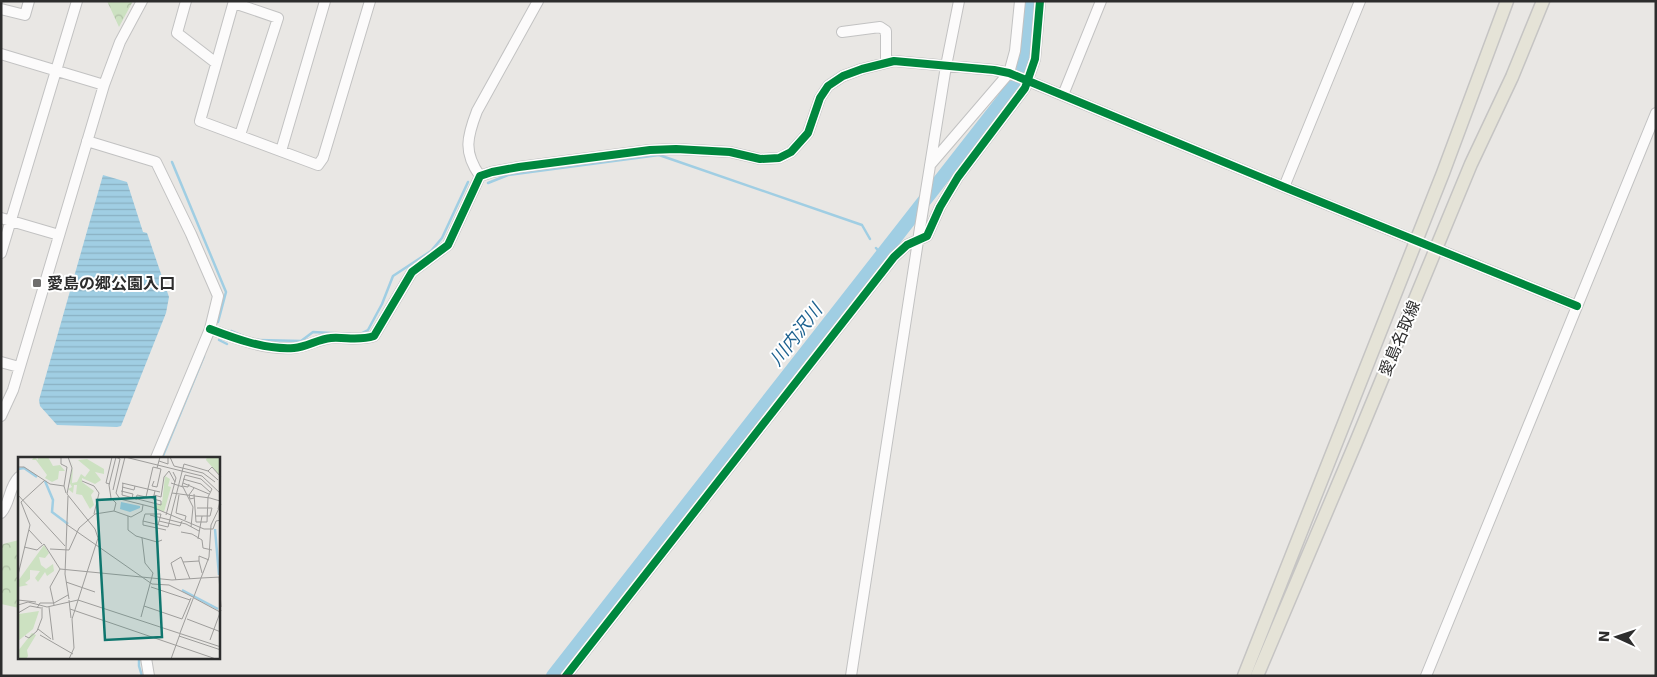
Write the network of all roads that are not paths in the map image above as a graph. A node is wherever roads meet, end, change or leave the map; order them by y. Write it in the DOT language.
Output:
graph roads {
  1 [pos="29,1"];
  2 [pos="76,1"];
  3 [pos="142,1"];
  4 [pos="186,1"];
  5 [pos="325,1"];
  6 [pos="538,1"];
  7 [pos="959,1"];
  8 [pos="1020,1"];
  9 [pos="1040,1"];
  10 [pos="1101,1"];
  11 [pos="1360,1"];
  12 [pos="1507,1"];
  13 [pos="1543,1"];
  14 [pos="234,2"];
  15 [pos="368,2"];
  16 [pos="1,9"];
  17 [pos="842,32"];
  18 [pos="1,54"];
  19 [pos="216,63"];
  20 [pos="886,63"];
  21 [pos="946,66"];
  22 [pos="56,70"];
  23 [pos="1011,74"];
  24 [pos="1025,81"];
  25 [pos="104,85"];
  26 [pos="1063,95"];
  27 [pos="1656,113"];
  28 [pos="240,135"];
  29 [pos="88,141"];
  30 [pos="281,151"];
  31 [pos="930,166"];
  32 [pos="480,176"];
  33 [pos="1284,187"];
  34 [pos="6,219"];
  35 [pos="59,236"];
  36 [pos="1409,238"];
  37 [pos="918,240"];
  38 [pos="1442,251"];
  39 [pos="1,253"];
  40 [pos="1577,306"];
  41 [pos="210,329"];
  42 [pos="1,362"];
  43 [pos="19,367"];
  44 [pos="1,416"];
  45 [pos="156,457"];
  46 [pos="18,478"];
  47 [pos="1,513"];
  48 [pos="146,660"];
  49 [pos="149,676"];
  50 [pos="566,676"];
  51 [pos="851,676"];
  52 [pos="1244,676"];
  53 [pos="1257,676"];
  54 [pos="1426,676"];
  1 -- 16 [label="street"];
  2 -- 22 [label="street"];
  3 -- 25 [label="street"];
  4 -- 19 [label="street"];
  5 -- 30 [label="street"];
  6 -- 32 [label="street"];
  7 -- 21 [label="street"];
  8 -- 23 [label="street"];
  9 -- 24 [label="street"];
  10 -- 26 [label="street"];
  11 -- 33 [label="street"];
  12 -- 52 [label="main road, 愛島名取線"];
  13 -- 53 [label="main road, 愛島名取線"];
  14 -- 19 [label="street"];
  14 -- 28 [label="street"];
  15 -- 30 [label="street"];
  17 -- 20 [label="street"];
  18 -- 22 [label="street"];
  19 -- 28 [label="street"];
  20 -- 21 [label="street"];
  20 -- 32 [label="street"];
  21 -- 23 [label="street"];
  21 -- 31 [label="street"];
  22 -- 25 [label="street"];
  22 -- 34 [label="street"];
  23 -- 24 [label="street"];
  23 -- 31 [label="street"];
  24 -- 26 [label="street"];
  24 -- 37 [label="street"];
  25 -- 29 [label="street"];
  26 -- 33 [label="street"];
  27 -- 40 [label="street"];
  28 -- 30 [label="street"];
  29 -- 35 [label="street"];
  29 -- 41 [label="street"];
  31 -- 37 [label="street"];
  32 -- 41 [label="street"];
  33 -- 36 [label="street"];
  34 -- 35 [label="street"];
  34 -- 39 [label="street"];
  35 -- 43 [label="street"];
  37 -- 50 [label="street"];
  37 -- 51 [label="street"];
  38 -- 40 [label="street"];
  40 -- 54 [label="street"];
  41 -- 45 [label="street"];
  42 -- 43 [label="street"];
  43 -- 44 [label="street"];
  46 -- 47 [label="street"];
  48 -- 49 [label="street"];
}
